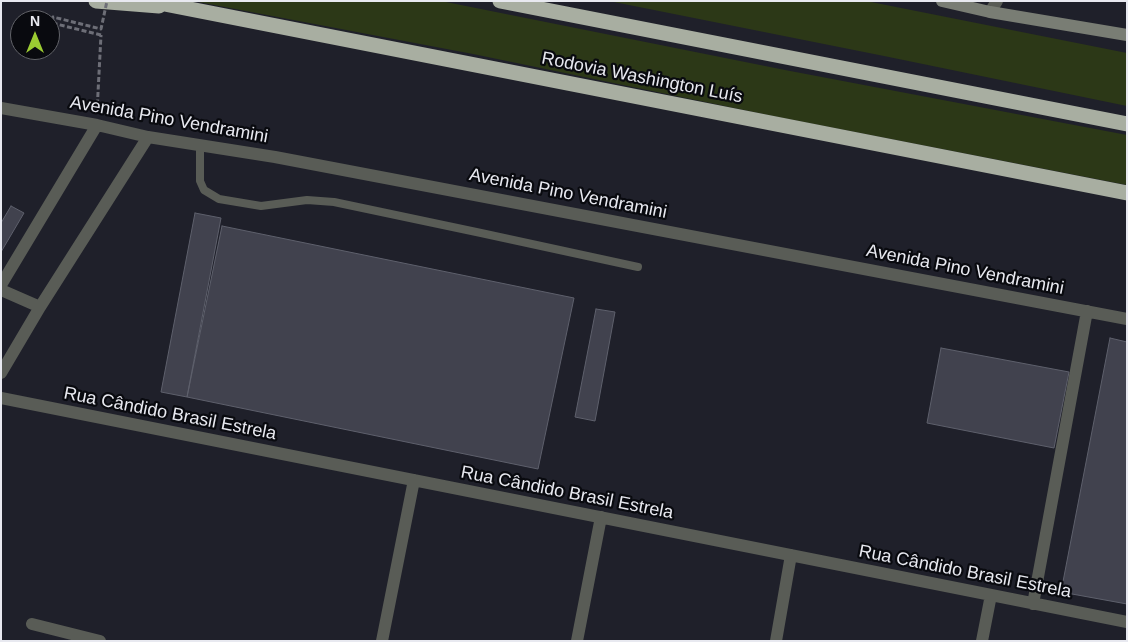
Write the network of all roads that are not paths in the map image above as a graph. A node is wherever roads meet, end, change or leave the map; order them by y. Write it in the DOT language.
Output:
graph roads {
  1 [pos="96,1"];
  2 [pos="149,1"];
  3 [pos="500,1"];
  4 [pos="942,1"];
  5 [pos="994,6"];
  6 [pos="189,9"];
  7 [pos="1127,35"];
  8 [pos="1,108"];
  9 [pos="1127,124"];
  10 [pos="96,125"];
  11 [pos="148,137"];
  12 [pos="200,145"];
  13 [pos="1127,192"];
  14 [pos="638,268"];
  15 [pos="1,285"];
  16 [pos="1,290"];
  17 [pos="40,307"];
  18 [pos="1087,312"];
  19 [pos="1127,319"];
  20 [pos="1,373"];
  21 [pos="1,398"];
  22 [pos="414,480"];
  23 [pos="601,517"];
  24 [pos="791,555"];
  25 [pos="991,595"];
  26 [pos="1033,604"];
  27 [pos="1127,622"];
  28 [pos="32,624"];
  29 [pos="100,641"];
  30 [pos="382,641"];
  31 [pos="577,641"];
  32 [pos="776,641"];
  33 [pos="982,641"];
  1 -- 6 [label="highway"];
  2 -- 6 [label="highway, Rodovia Washington Luís"];
  3 -- 9 [label="highway"];
  4 -- 5 [label="main road"];
  5 -- 7 [label="main road"];
  6 -- 13 [label="highway, Rodovia Washington Luís"];
  8 -- 10 [label="street, Avenida Pino Vendramini"];
  10 -- 11 [label="street, Avenida Pino Vendramini"];
  10 -- 15 [label="street"];
  11 -- 12 [label="street, Avenida Pino Vendramini"];
  11 -- 17 [label="street"];
  12 -- 14 [label="lane"];
  12 -- 18 [label="street, Avenida Pino Vendramini"];
  16 -- 17 [label="street"];
  17 -- 20 [label="street"];
  18 -- 19 [label="street, Avenida Pino Vendramini"];
  18 -- 26 [label="street"];
  21 -- 22 [label="street, Rua Cândido Brasil Estrela"];
  22 -- 23 [label="street, Rua Cândido Brasil Estrela"];
  22 -- 30 [label="street"];
  23 -- 24 [label="street, Rua Cândido Brasil Estrela"];
  23 -- 31 [label="street"];
  24 -- 25 [label="street, Rua Cândido Brasil Estrela"];
  24 -- 32 [label="street"];
  25 -- 26 [label="street, Rua Cândido Brasil Estrela"];
  25 -- 33 [label="street"];
  26 -- 27 [label="street, Rua Cândido Brasil Estrela"];
  28 -- 29 [label="street"];
}
